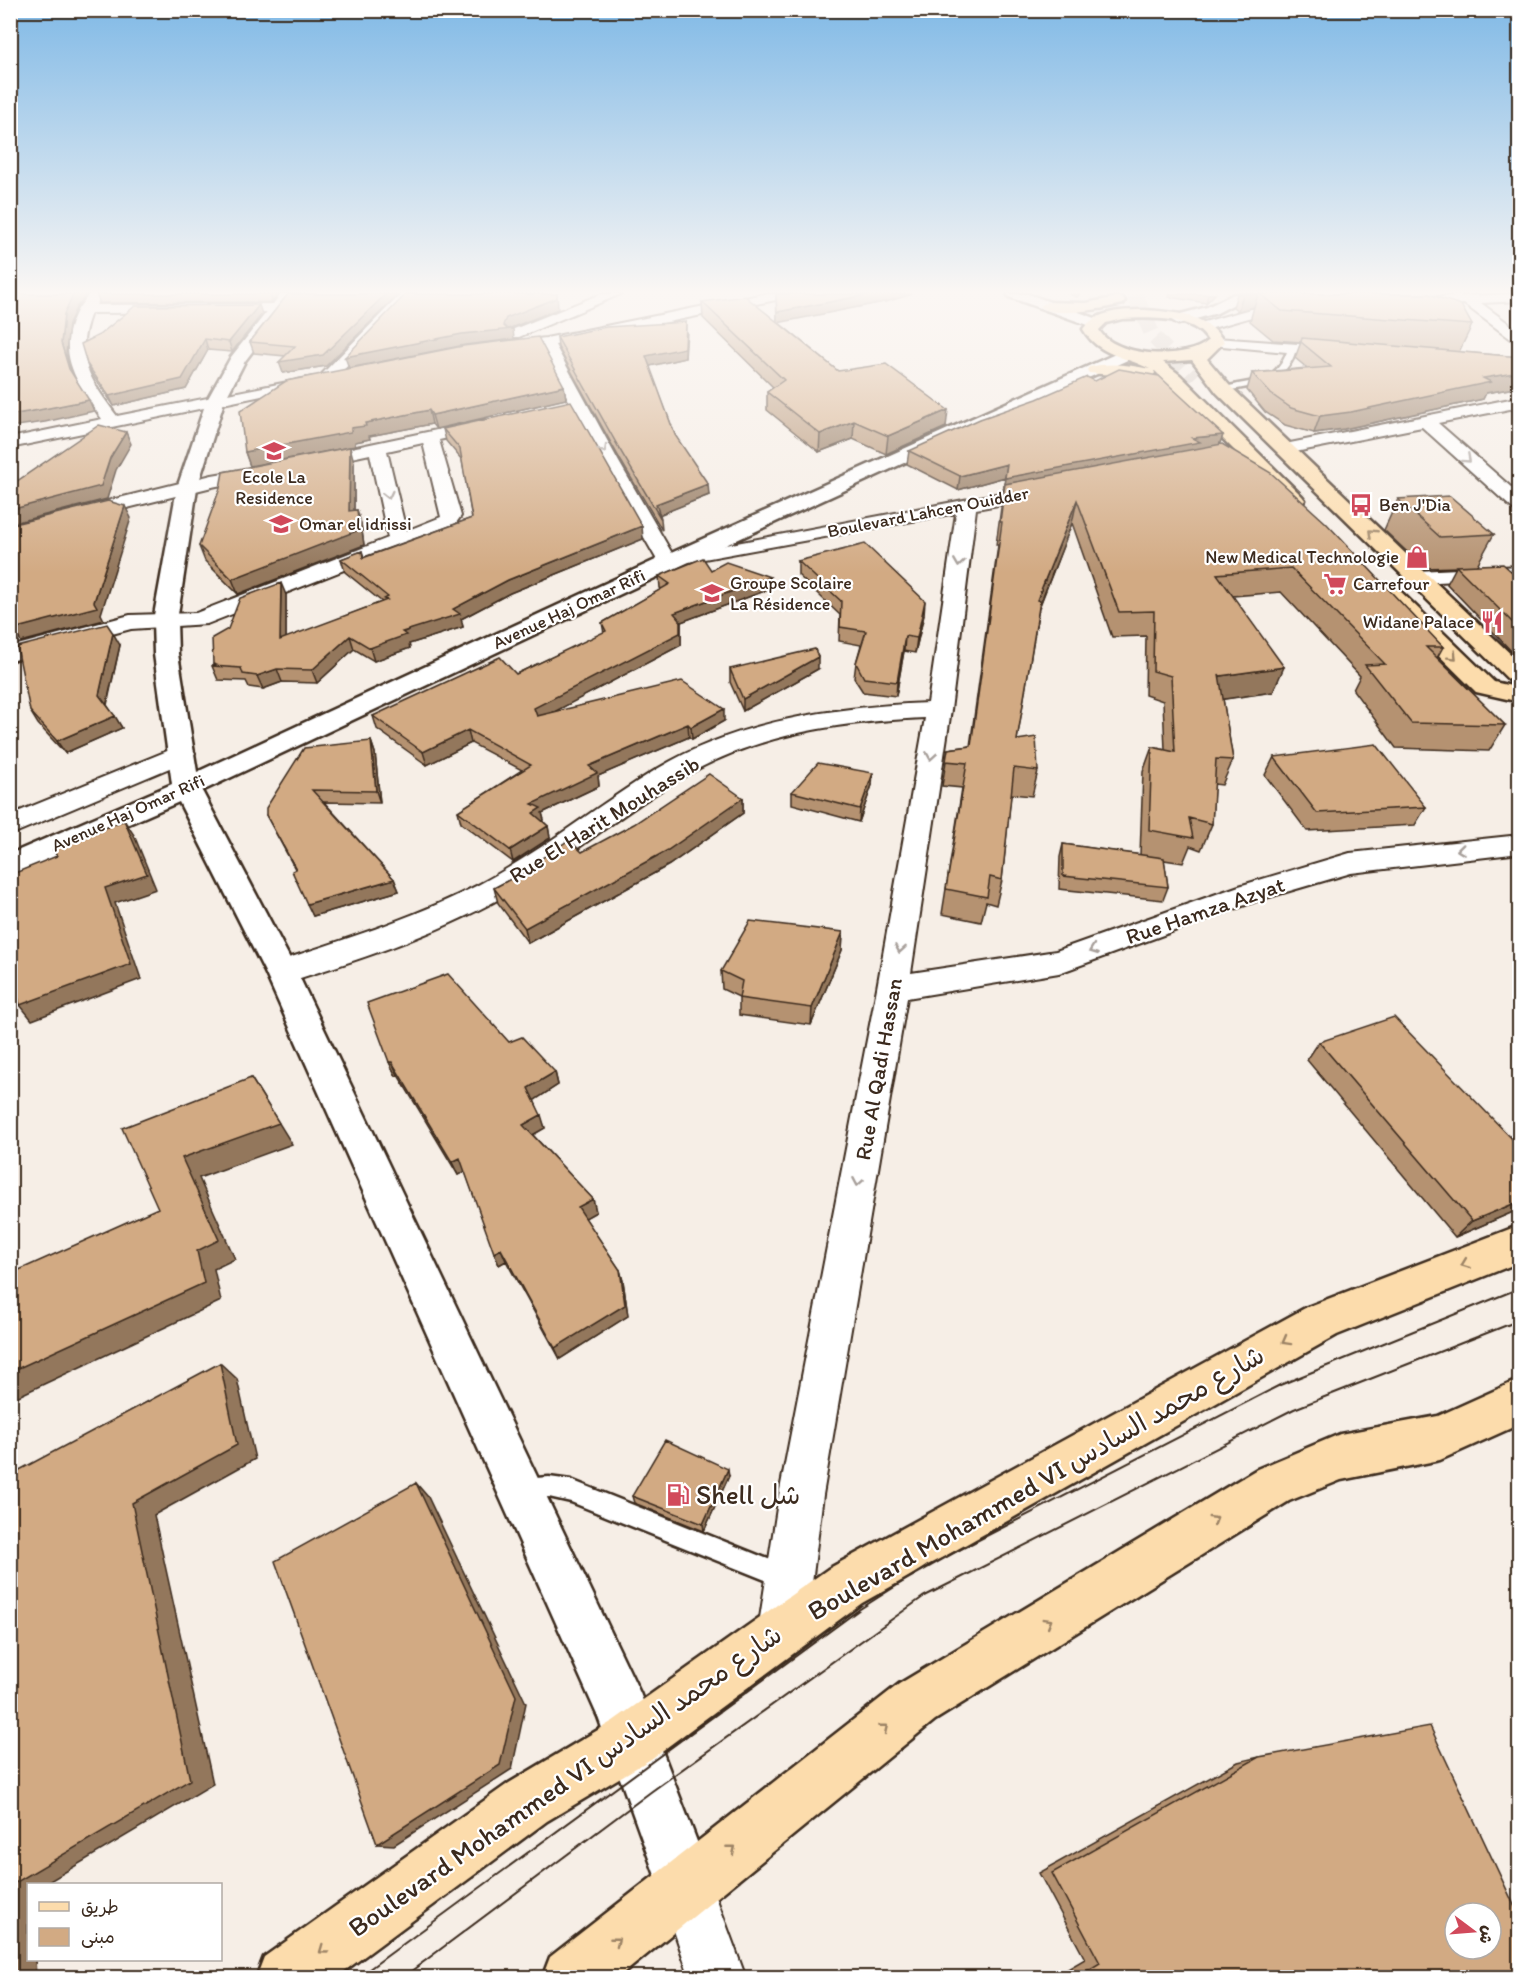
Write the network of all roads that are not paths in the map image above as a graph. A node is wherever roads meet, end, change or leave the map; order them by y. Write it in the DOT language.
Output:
graph roads {
  1 [pos="87,387"];
  2 [pos="222,387"];
  3 [pos="291,387"];
  4 [pos="570,387"];
  5 [pos="1058,387"];
  6 [pos="1181,387"];
  7 [pos="1201,387"];
  8 [pos="1221,387"];
  9 [pos="1235,387"];
  10 [pos="1223,389"];
  11 [pos="214,402"];
  12 [pos="1520,402"];
  13 [pos="579,404"];
  14 [pos="556,409"];
  15 [pos="1424,420"];
  16 [pos="113,422"];
  17 [pos="499,422"];
  18 [pos="430,437"];
  19 [pos="10,443"];
  20 [pos="1285,448"];
  21 [pos="378,449"];
  22 [pos="1248,453"];
  23 [pos="1224,458"];
  24 [pos="187,488"];
  25 [pos="1061,488"];
  26 [pos="967,505"];
  27 [pos="1520,505"];
  28 [pos="1307,512"];
  29 [pos="10,531"];
  30 [pos="399,542"];
  31 [pos="674,561"];
  32 [pos="1520,572"];
  33 [pos="1417,577"];
  34 [pos="1375,579"];
  35 [pos="165,621"];
  36 [pos="10,654"];
  37 [pos="1519,685"];
  38 [pos="939,710"];
  39 [pos="182,753"];
  40 [pos="186,788"];
  41 [pos="10,826"];
  42 [pos="1520,843"];
  43 [pos="10,866"];
  44 [pos="281,972"];
  45 [pos="893,988"];
  46 [pos="1520,1243"];
  47 [pos="1520,1401"];
  48 [pos="520,1490"];
  49 [pos="790,1579"];
  50 [pos="782,1631"];
  51 [pos="632,1740"];
  52 [pos="686,1886"];
  53 [pos="285,1977"];
  54 [pos="571,1977"];
  55 [pos="718,1977"];
  1 -- 16 [label="street"];
  2 -- 11 [label="street"];
  3 -- 11 [label="street"];
  4 -- 13 [label="street"];
  5 -- 31 [label="street, Avenue Haj Omar Rifi"];
  6 -- 22 [label="main road"];
  7 -- 37 [label="main road"];
  8 -- 10 [label="main road"];
  9 -- 10 [label="lane"];
  10 -- 20 [label="main road"];
  11 -- 16 [label="street"];
  11 -- 24 [label="street"];
  12 -- 15 [label="street"];
  13 -- 14 [label="street"];
  13 -- 31 [label="street, one-way"];
  15 -- 20 [label="street"];
  15 -- 27 [label="street, one-way"];
  16 -- 19 [label="street"];
  17 -- 18 [label="street"];
  18 -- 21 [label="street"];
  18 -- 30 [label="street"];
  33 -- 20 [label="main road, one-way"];
  21 -- 24 [label="street"];
  21 -- 30 [label="street, one-way"];
  22 -- 23 [label="street"];
  22 -- 28 [label="main road"];
  24 -- 29 [label="street"];
  24 -- 35 [label="street"];
  25 -- 26 [label="street, Boulevard Lahcen Ouidder"];
  26 -- 31 [label="street, Boulevard Lahcen Ouidder"];
  26 -- 38 [label="street, Rue Al Qadi Hassan, one-way"];
  30 -- 35 [label="street"];
  31 -- 40 [label="street, Avenue Haj Omar Rifi"];
  32 -- 33 [label="street"];
  33 -- 37 [label="main road"];
  34 -- 37 [label="main road, one-way"];
  35 -- 36 [label="street"];
  35 -- 39 [label="street"];
  38 -- 44 [label="street, Rue El Harit Mouhassib"];
  38 -- 45 [label="street, Rue Al Qadi Hassan, one-way"];
  39 -- 40 [label="street"];
  39 -- 41 [label="street"];
  40 -- 43 [label="street, Avenue Haj Omar Rifi"];
  40 -- 44 [label="street"];
  42 -- 45 [label="street, Rue Hamza Azyat, one-way"];
  44 -- 48 [label="street"];
  45 -- 49 [label="street, Rue Al Qadi Hassan, one-way"];
  46 -- 50 [label="main road, Boulevard Mohammed VI شارع محمد السادس, one-way"];
  52 -- 47 [label="main road, one-way"];
  48 -- 49 [label="lane"];
  48 -- 51 [label="street"];
  49 -- 50 [label="street, Rue Al Qadi Hassan"];
  50 -- 51 [label="main road, Boulevard Mohammed VI شارع محمد السادس"];
  51 -- 52 [label="street"];
  51 -- 53 [label="main road, Boulevard Mohammed VI شارع محمد السادس, one-way"];
  54 -- 52 [label="main road, one-way"];
  52 -- 55 [label="street"];
}
